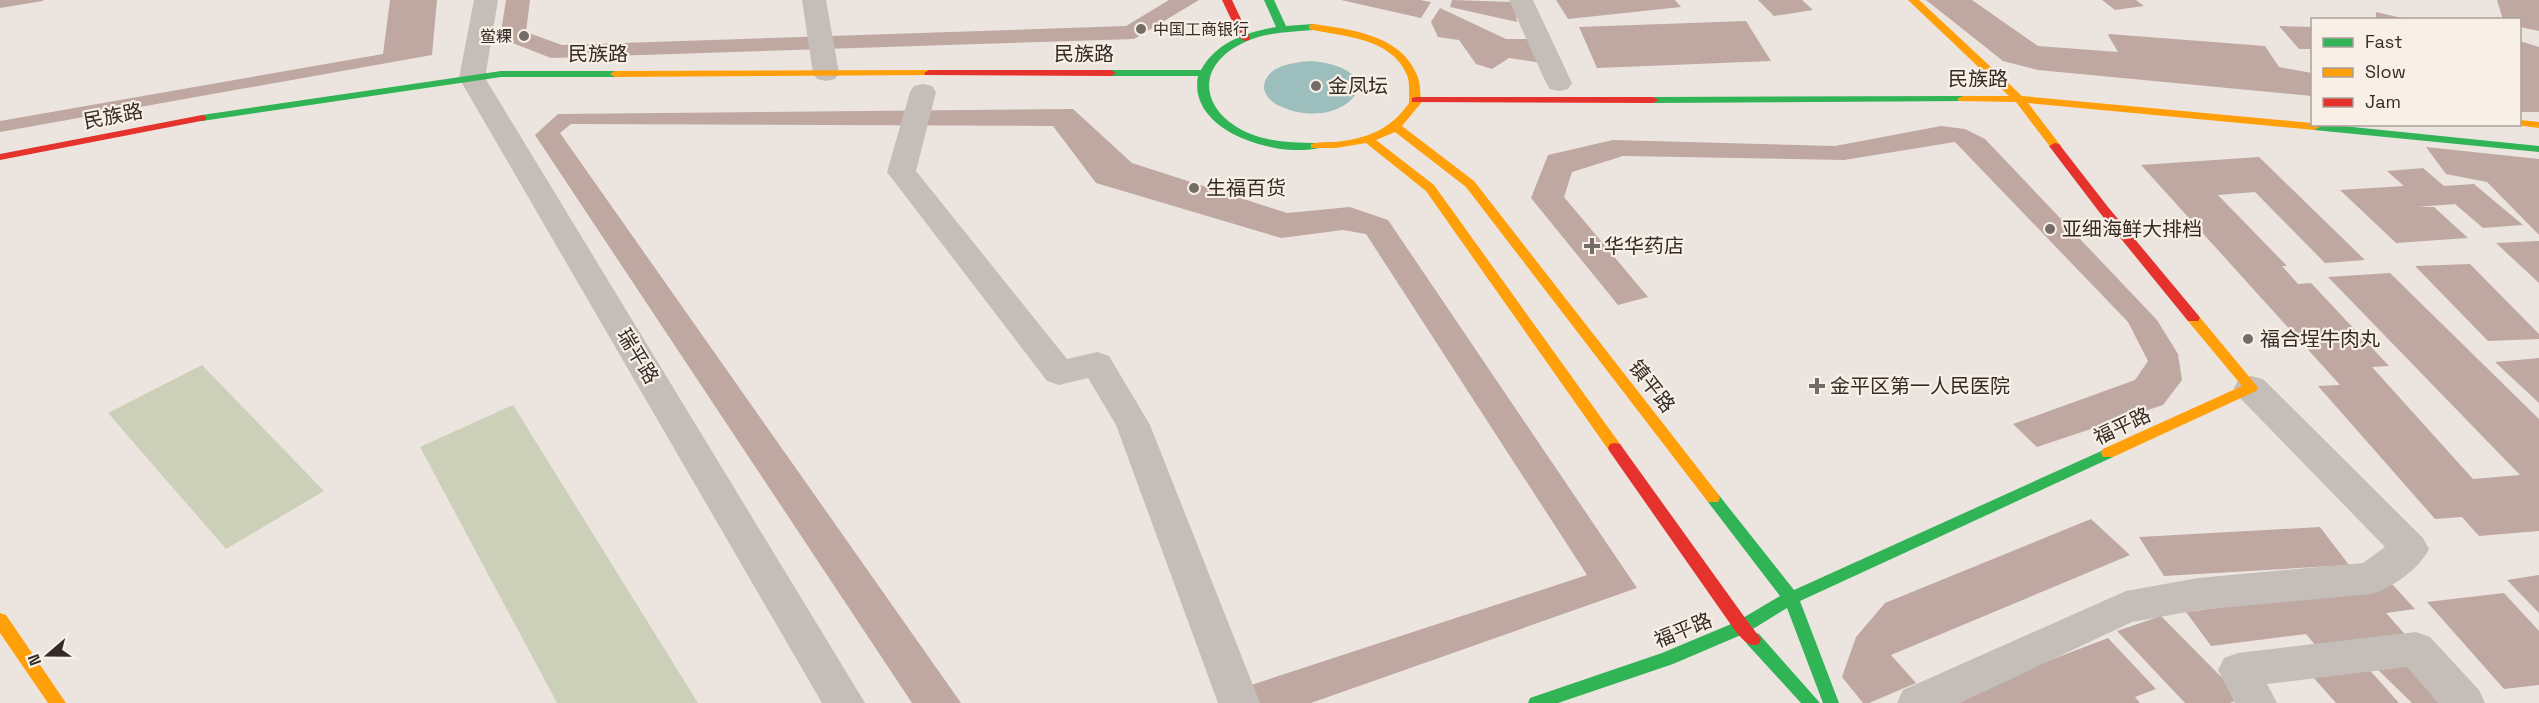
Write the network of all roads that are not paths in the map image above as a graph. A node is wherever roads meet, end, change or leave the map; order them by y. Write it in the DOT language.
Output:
graph roads {
  1 [pos="486,0"];
  2 [pos="814,0"];
  3 [pos="1227,0"];
  4 [pos="1269,0"];
  5 [pos="1521,0"];
  6 [pos="1913,0"];
  7 [pos="1282,29"];
  8 [pos="1245,38"];
  9 [pos="826,73"];
  10 [pos="1203,73"];
  11 [pos="1974,77"];
  12 [pos="1998,77"];
  13 [pos="2021,79"];
  14 [pos="1557,83"];
  15 [pos="479,90"];
  16 [pos="923,92"];
  17 [pos="2019,99"];
  18 [pos="1416,100"];
  19 [pos="2521,123"];
  20 [pos="2539,125"];
  21 [pos="1395,126"];
  22 [pos="1369,140"];
  23 [pos="2539,149"];
  24 [pos="0,157"];
  25 [pos="2251,388"];
  26 [pos="1791,598"];
  27 [pos="0,620"];
  28 [pos="1742,627"];
  29 [pos="58,703"];
  30 [pos="843,703"];
  31 [pos="1239,703"];
  32 [pos="1536,703"];
  33 [pos="1812,703"];
  34 [pos="1831,703"];
  35 [pos="1918,703"];
  36 [pos="2256,703"];
  37 [pos="2464,703"];
  1 -- 15 [label="street"];
  2 -- 9 [label="street"];
  3 -- 8 [label="street"];
  4 -- 7 [label="street"];
  5 -- 14 [label="street"];
  6 -- 12 [label="street"];
  7 -- 8 [label="street"];
  7 -- 18 [label="street"];
  8 -- 10 [label="street"];
  9 -- 10 [label="street, 民族路"];
  9 -- 15 [label="street, 民族路"];
  10 -- 22 [label="street"];
  11 -- 12 [label="street, 民族路"];
  12 -- 13 [label="street, 民族路"];
  12 -- 17 [label="street"];
  15 -- 24 [label="street, 民族路"];
  15 -- 30 [label="street, 瑞平路"];
  16 -- 31 [label="street"];
  17 -- 18 [label="street, 民族路"];
  17 -- 23 [label="street, 民族路"];
  17 -- 25 [label="street"];
  18 -- 21 [label="street"];
  19 -- 20 [label="street"];
  21 -- 22 [label="street"];
  21 -- 26 [label="street, 镇平路"];
  22 -- 28 [label="street"];
  25 -- 26 [label="street, 福平路"];
  25 -- 35 [label="street"];
  26 -- 28 [label="street, 福平路"];
  26 -- 34 [label="street, 镇平路"];
  27 -- 29 [label="street"];
  28 -- 32 [label="street, 福平路"];
  28 -- 33 [label="street"];
  36 -- 37 [label="street"];
}
